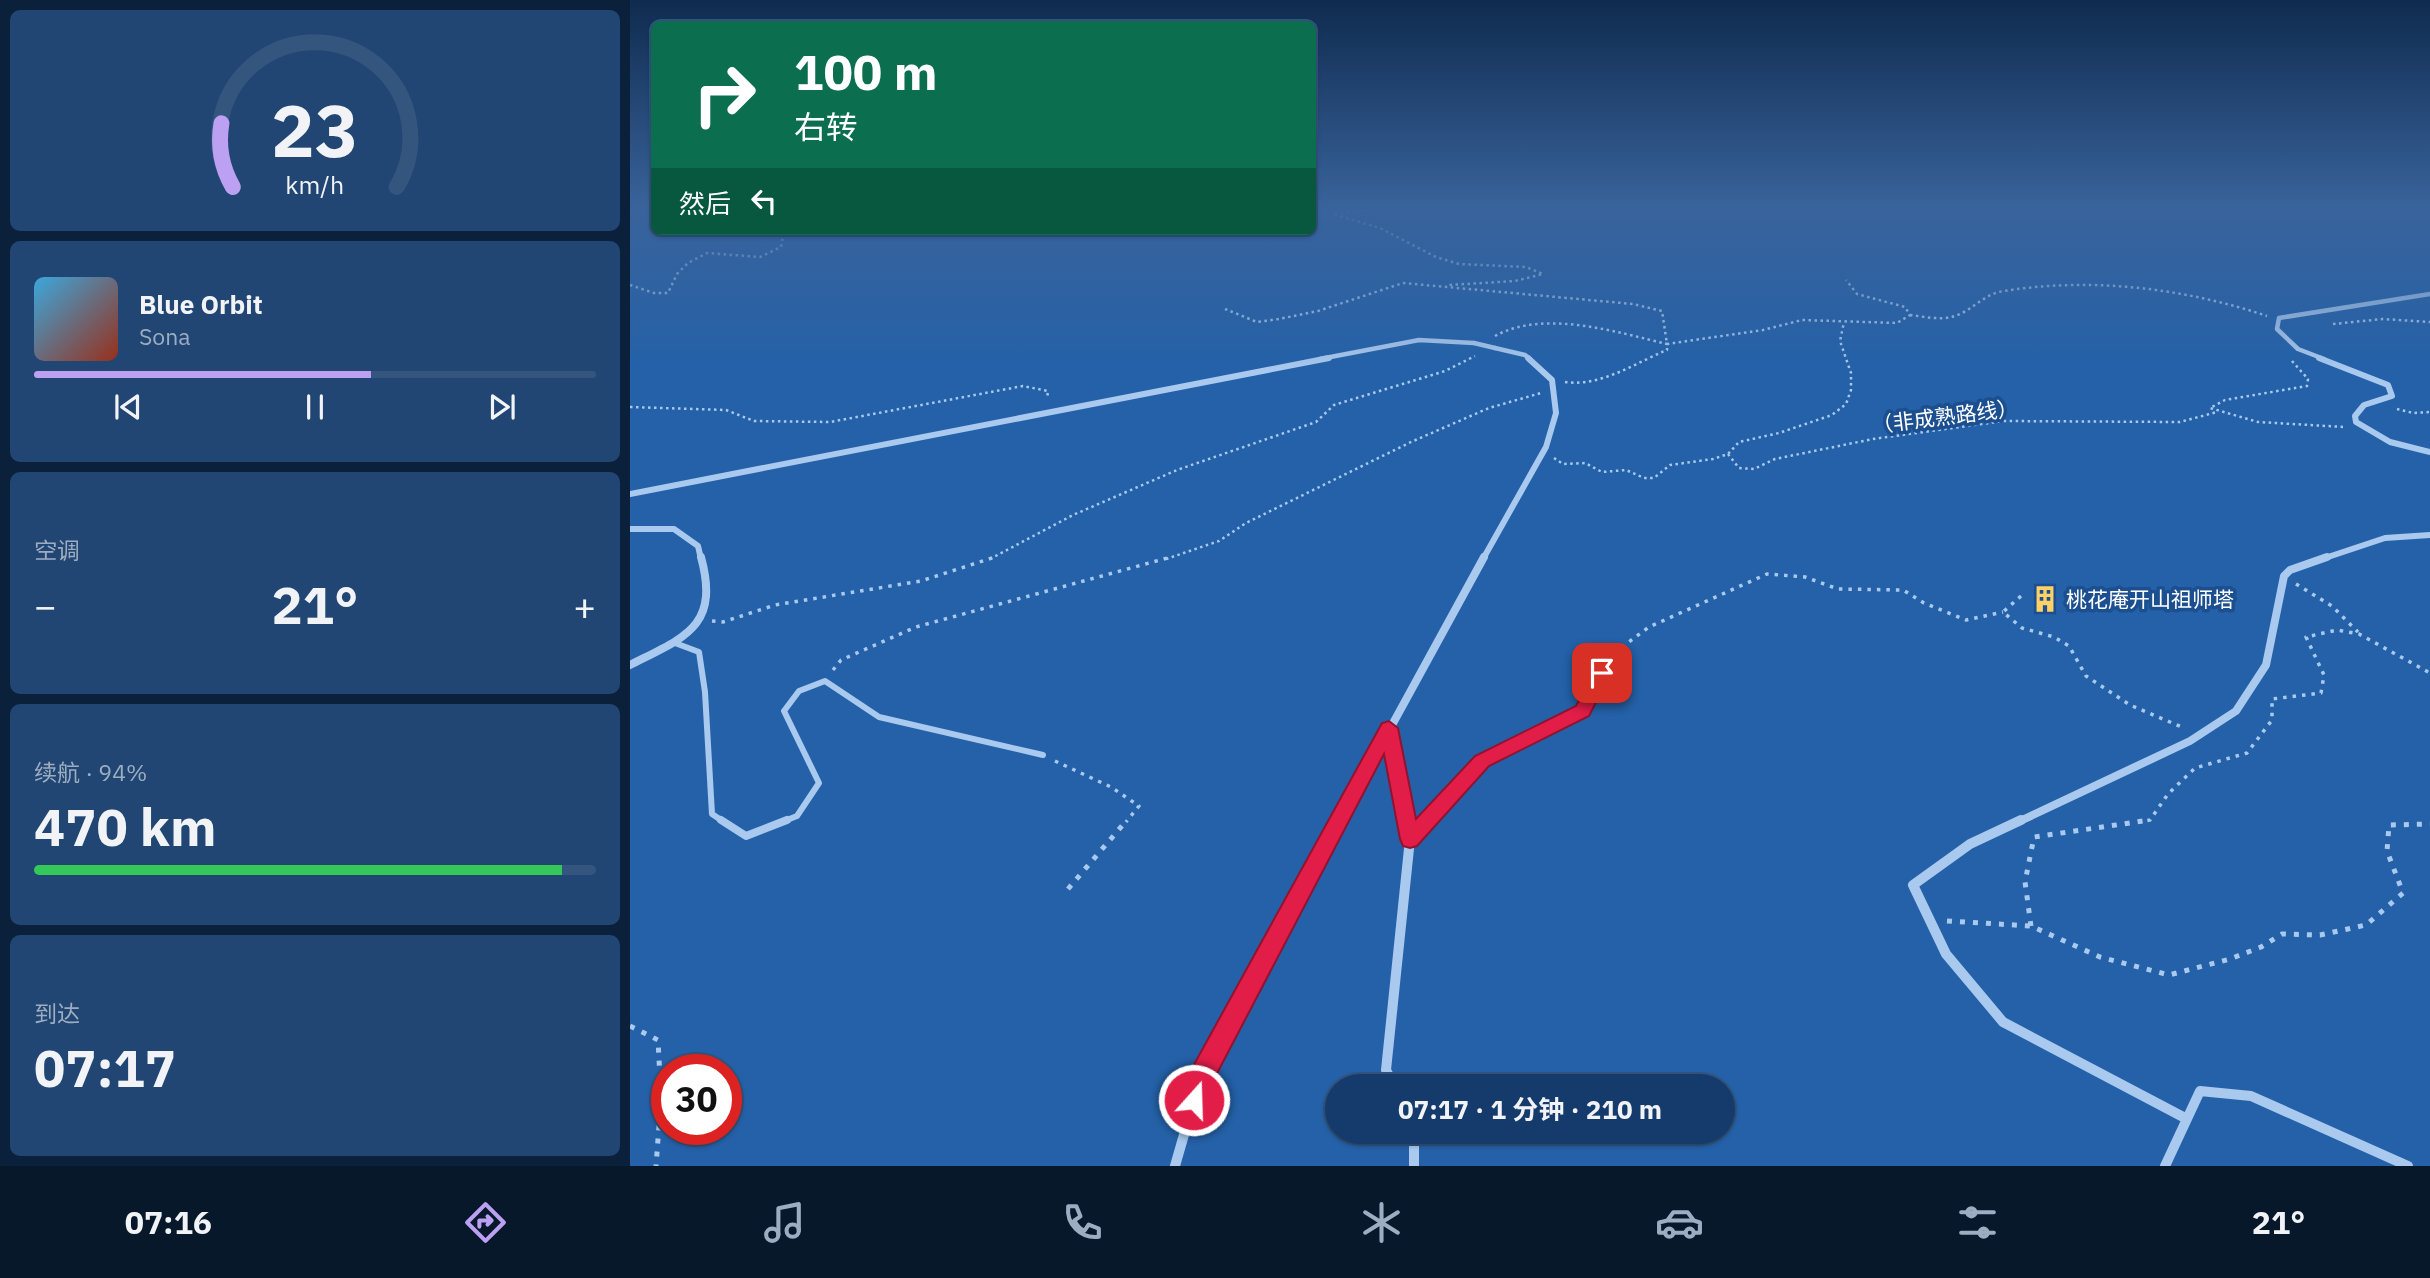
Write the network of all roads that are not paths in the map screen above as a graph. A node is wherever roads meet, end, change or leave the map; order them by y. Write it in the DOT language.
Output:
graph roads {
  1 [pos="2430,293"];
  2 [pos="2430,452"];
  3 [pos="630,494"];
  4 [pos="630,529"];
  5 [pos="2430,536"];
  6 [pos="674,642"];
  7 [pos="630,665"];
  8 [pos="1602,673"];
  9 [pos="1389,728"];
  10 [pos="1043,755"];
  11 [pos="1410,839"];
  12 [pos="1389,1074"];
  13 [pos="2187,1119"];
  14 [pos="1414,1144"];
  15 [pos="1175,1166"];
  16 [pos="1413,1166"];
  17 [pos="2165,1166"];
  18 [pos="2408,1166"];
  1 -- 2 [label="street"];
  3 -- 9 [label="street, bridge"];
  4 -- 6 [label="street"];
  5 -- 13 [label="street"];
  6 -- 7 [label="street"];
  6 -- 10 [label="lane"];
  8 -- 11 [label="lane"];
  9 -- 11 [label="street"];
  9 -- 15 [label="street"];
  11 -- 12 [label="street"];
  13 -- 17 [label="street"];
  13 -- 18 [label="street"];
  14 -- 16 [label="street"];
}
